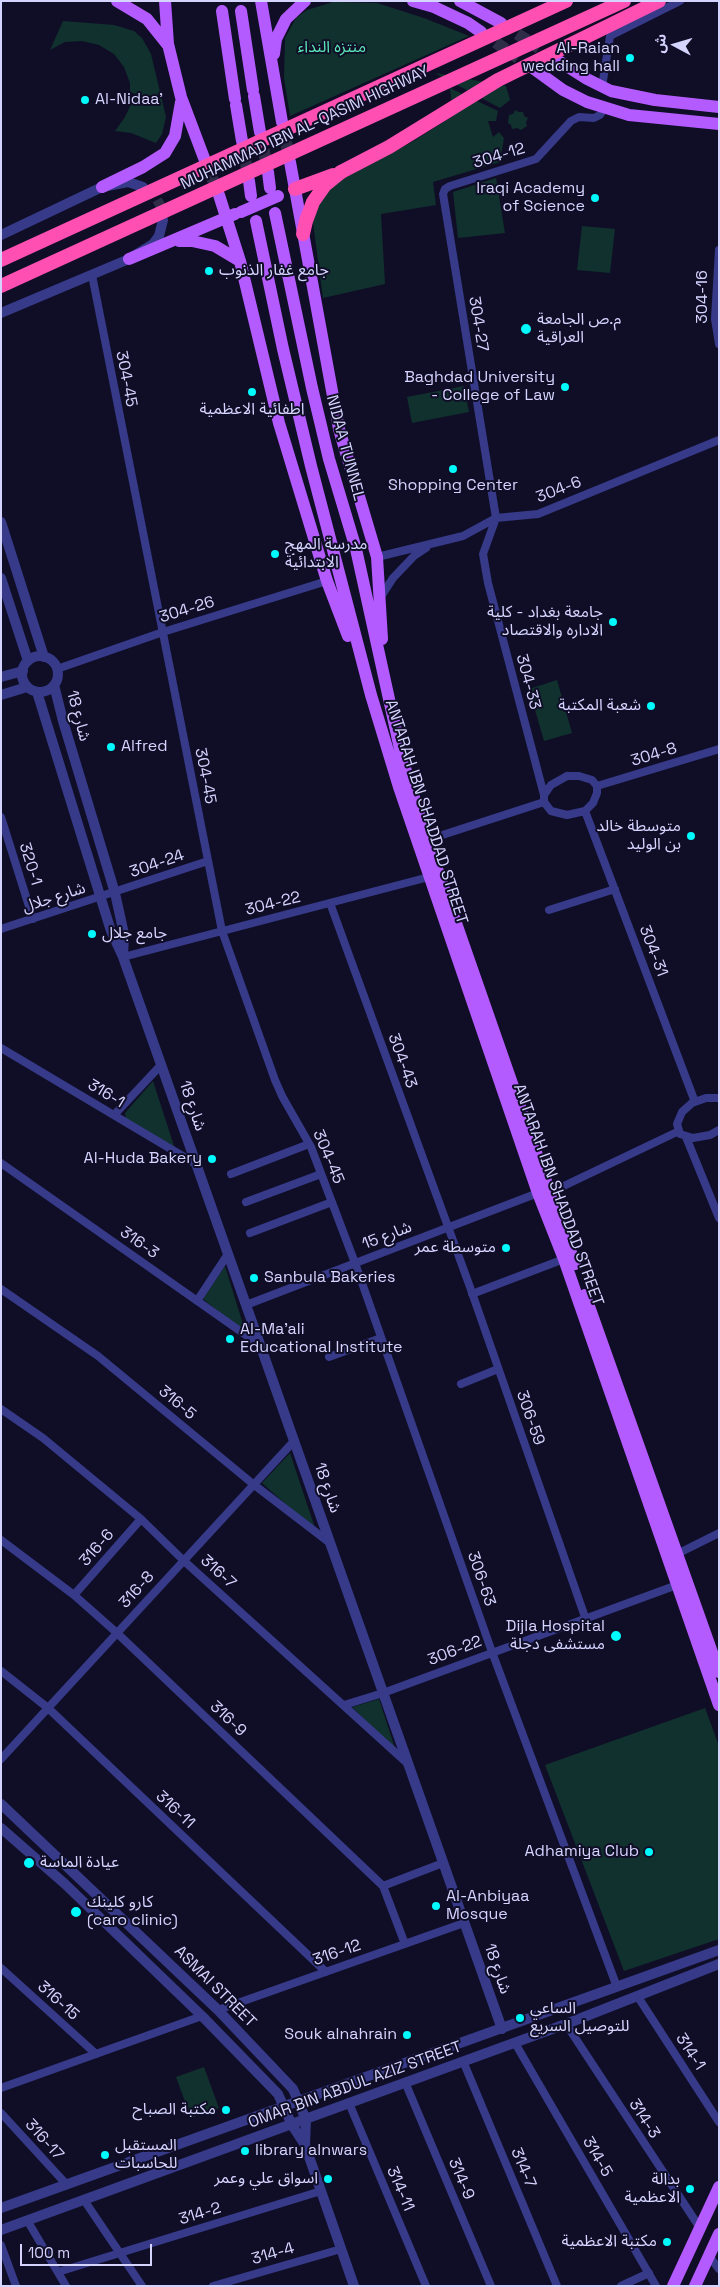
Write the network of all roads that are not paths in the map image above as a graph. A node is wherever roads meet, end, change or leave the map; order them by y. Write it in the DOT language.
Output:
graph roads {
  1 [pos="117,1"];
  2 [pos="165,1"];
  3 [pos="261,1"];
  4 [pos="305,1"];
  5 [pos="412,1"];
  6 [pos="460,1"];
  7 [pos="566,1"];
  8 [pos="624,1"];
  9 [pos="659,1"];
  10 [pos="680,1"];
  11 [pos="222,11"];
  12 [pos="241,11"];
  13 [pos="501,23"];
  14 [pos="481,32"];
  15 [pos="168,44"];
  16 [pos="554,58"];
  17 [pos="534,69"];
  18 [pos="275,84"];
  19 [pos="602,87"];
  20 [pos="181,97"];
  21 [pos="605,107"];
  22 [pos="719,107"];
  23 [pos="282,122"];
  24 [pos="719,124"];
  25 [pos="260,132"];
  26 [pos="242,141"];
  27 [pos="204,158"];
  28 [pos="290,162"];
  29 [pos="268,172"];
  30 [pos="341,172"];
  31 [pos="249,181"];
  32 [pos="102,187"];
  33 [pos="143,187"];
  34 [pos="295,190"];
  35 [pos="274,192"];
  36 [pos="218,194"];
  37 [pos="443,194"];
  38 [pos="252,196"];
  39 [pos="275,213"];
  40 [pos="228,218"];
  41 [pos="163,220"];
  42 [pos="256,221"];
  43 [pos="304,234"];
  44 [pos="1,235"];
  45 [pos="169,243"];
  46 [pos="719,250"];
  47 [pos="1,260"];
  48 [pos="129,260"];
  49 [pos="240,261"];
  50 [pos="92,275"];
  51 [pos="1,286"];
  52 [pos="1,313"];
  53 [pos="719,344"];
  54 [pos="719,440"];
  55 [pos="496,518"];
  56 [pos="1,522"];
  57 [pos="430,546"];
  58 [pos="377,557"];
  59 [pos="1,578"];
  60 [pos="327,581"];
  61 [pos="379,598"];
  62 [pos="162,632"];
  63 [pos="44,657"];
  64 [pos="25,666"];
  65 [pos="57,669"];
  66 [pos="1,678"];
  67 [pos="54,685"];
  68 [pos="27,687"];
  69 [pos="386,691"];
  70 [pos="37,692"];
  71 [pos="1,695"];
  72 [pos="371,695"];
  73 [pos="719,749"];
  74 [pos="597,786"];
  75 [pos="544,799"];
  76 [pos="585,811"];
  77 [pos="1,817"];
  78 [pos="427,840"];
  79 [pos="208,861"];
  80 [pos="429,877"];
  81 [pos="615,889"];
  82 [pos="115,893"];
  83 [pos="100,898"];
  84 [pos="330,903"];
  85 [pos="549,910"];
  86 [pos="33,919"];
  87 [pos="1,929"];
  88 [pos="222,931"];
  89 [pos="123,957"];
  90 [pos="1,1048"];
  91 [pos="161,1065"];
  92 [pos="719,1098"];
  93 [pos="695,1102"];
  94 [pos="114,1115"];
  95 [pos="719,1130"];
  96 [pos="679,1131"];
  97 [pos="686,1137"];
  98 [pos="309,1144"];
  99 [pos="1,1163"];
  100 [pos="196,1164"];
  101 [pos="231,1174"];
  102 [pos="321,1174"];
  103 [pos="544,1193"];
  104 [pos="246,1202"];
  105 [pos="332,1202"];
  106 [pos="719,1218"];
  107 [pos="448,1228"];
  108 [pos="250,1233"];
  109 [pos="228,1254"];
  110 [pos="564,1259"];
  111 [pos="355,1263"];
  112 [pos="1,1289"];
  113 [pos="472,1294"];
  114 [pos="198,1301"];
  115 [pos="246,1305"];
  116 [pos="381,1338"];
  117 [pos="260,1345"];
  118 [pos="329,1357"];
  119 [pos="498,1369"];
  120 [pos="460,1384"];
  121 [pos="1,1409"];
  122 [pos="294,1441"];
  123 [pos="253,1484"];
  124 [pos="141,1519"];
  125 [pos="719,1533"];
  126 [pos="1,1540"];
  127 [pos="330,1543"];
  128 [pos="677,1554"];
  129 [pos="183,1560"];
  130 [pos="677,1585"];
  131 [pos="74,1595"];
  132 [pos="585,1618"];
  133 [pos="116,1633"];
  134 [pos="492,1652"];
  135 [pos="1,1671"];
  136 [pos="719,1672"];
  137 [pos="383,1693"];
  138 [pos="344,1705"];
  139 [pos="719,1705"];
  140 [pos="48,1708"];
  141 [pos="1,1759"];
  142 [pos="408,1764"];
  143 [pos="1,1804"];
  144 [pos="1,1828"];
  145 [pos="443,1862"];
  146 [pos="383,1886"];
  147 [pos="464,1923"];
  148 [pos="405,1944"];
  149 [pos="719,1950"];
  150 [pos="719,1964"];
  151 [pos="1,1968"];
  152 [pos="326,1972"];
  153 [pos="617,1987"];
  154 [pos="638,1997"];
  155 [pos="218,2010"];
  156 [pos="202,2016"];
  157 [pos="566,2024"];
  158 [pos="502,2029"];
  159 [pos="515,2043"];
  160 [pos="96,2054"];
  161 [pos="462,2061"];
  162 [pos="405,2082"];
  163 [pos="1,2088"];
  164 [pos="300,2101"];
  165 [pos="349,2103"];
  166 [pos="286,2107"];
  167 [pos="1,2113"];
  168 [pos="306,2120"];
  169 [pos="719,2122"];
  170 [pos="292,2125"];
  171 [pos="305,2145"];
  172 [pos="67,2185"];
  173 [pos="719,2187"];
  174 [pos="321,2191"];
  175 [pos="84,2200"];
  176 [pos="1,2208"];
  177 [pos="27,2220"];
  178 [pos="700,2228"];
  179 [pos="1,2230"];
  180 [pos="719,2234"];
  181 [pos="1,2245"];
  182 [pos="341,2249"];
  183 [pos="120,2253"];
  184 [pos="709,2256"];
  185 [pos="719,2269"];
  186 [pos="58,2272"];
  187 [pos="649,2274"];
  188 [pos="16,2286"];
  189 [pos="66,2286"];
  190 [pos="142,2286"];
  191 [pos="213,2286"];
  192 [pos="354,2286"];
  193 [pos="426,2286"];
  194 [pos="491,2286"];
  195 [pos="558,2286"];
  196 [pos="621,2286"];
  197 [pos="656,2286"];
  198 [pos="673,2286"];
  199 [pos="695,2286"];
  1 -- 15 [label="main road"];
  2 -- 15 [label="main road"];
  3 -- 18 [label="main road"];
  4 -- 18 [label="main road"];
  5 -- 14 [label="main road"];
  6 -- 13 [label="main road"];
  7 -- 47 [label="highway, MUHAMMAD IBN AL-QASIM HIGHWAY, bridge"];
  8 -- 51 [label="highway, MUHAMMAD IBN AL-QASIM HIGHWAY, bridge"];
  9 -- 30 [label="highway, bridge"];
  10 -- 19 [label="street"];
  11 -- 26 [label="main road"];
  12 -- 25 [label="main road"];
  15 -- 20 [label="main road"];
  16 -- 19 [label="main road"];
  17 -- 21 [label="main road"];
  18 -- 23 [label="main road"];
  19 -- 22 [label="main road"];
  20 -- 27 [label="main road"];
  20 -- 32 [label="main road"];
  21 -- 24 [label="main road"];
  21 -- 37 [label="street, 304-12"];
  28 -- 34 [label="main road"];
  29 -- 35 [label="main road"];
  30 -- 34 [label="highway"];
  30 -- 43 [label="highway"];
  31 -- 38 [label="main road"];
  32 -- 33 [label="street"];
  32 -- 44 [label="street"];
  34 -- 35 [label="main road"];
  34 -- 43 [label="main road"];
  35 -- 40 [label="main road, bridge"];
  36 -- 40 [label="main road"];
  37 -- 55 [label="street, 304-27"];
  39 -- 69 [label="main road, NIDAA TUNNEL"];
  40 -- 45 [label="main road"];
  40 -- 49 [label="main road"];
  41 -- 48 [label="street"];
  42 -- 72 [label="main road"];
  43 -- 58 [label="main road"];
  45 -- 48 [label="main road"];
  45 -- 49 [label="main road"];
  46 -- 53 [label="street, 304-16"];
  48 -- 50 [label="street"];
  49 -- 60 [label="main road"];
  50 -- 52 [label="street"];
  50 -- 62 [label="street, 304-45"];
  54 -- 55 [label="street, 304-6"];
  55 -- 57 [label="street, 304-6"];
  55 -- 75 [label="street, 304-33"];
  56 -- 63 [label="street"];
  57 -- 58 [label="street, 304-6"];
  57 -- 61 [label="street"];
  58 -- 61 [label="main road"];
  59 -- 64 [label="street"];
  60 -- 62 [label="street, 304-26"];
  60 -- 72 [label="main road"];
  61 -- 69 [label="main road"];
  62 -- 65 [label="street, 304-26"];
  62 -- 79 [label="street, 304-45"];
  63 -- 64 [label="street"];
  63 -- 65 [label="street"];
  64 -- 66 [label="street"];
  64 -- 68 [label="street"];
  65 -- 67 [label="street"];
  67 -- 70 [label="street"];
  67 -- 82 [label="street, شارع 18"];
  68 -- 70 [label="street"];
  68 -- 71 [label="street"];
  69 -- 78 [label="main road, ANTARAH IBN SHADDAD STREET"];
  70 -- 83 [label="street, شارع 18"];
  72 -- 80 [label="main road, ANTARAH IBN SHADDAD STREET"];
  73 -- 74 [label="street, 304-8"];
  74 -- 75 [label="street"];
  74 -- 76 [label="street"];
  75 -- 76 [label="street"];
  75 -- 78 [label="street"];
  76 -- 81 [label="street, 304-31"];
  77 -- 86 [label="street, 320-1"];
  78 -- 103 [label="main road, ANTARAH IBN SHADDAD STREET"];
  79 -- 82 [label="street, 304-24"];
  79 -- 88 [label="street, 304-45"];
  80 -- 84 [label="street, 304-22"];
  80 -- 103 [label="main road, ANTARAH IBN SHADDAD STREET"];
  81 -- 85 [label="street"];
  81 -- 93 [label="street, 304-31"];
  82 -- 83 [label="street, شارع جلال"];
  82 -- 89 [label="street, شارع 18"];
  83 -- 86 [label="street, شارع جلال"];
  83 -- 89 [label="street, شارع 18"];
  84 -- 88 [label="street, 304-22"];
  84 -- 107 [label="street, 304-43"];
  86 -- 87 [label="street, شارع جلال"];
  88 -- 89 [label="street, 304-22"];
  88 -- 98 [label="street, 304-45"];
  89 -- 91 [label="street, شارع 18"];
  90 -- 94 [label="street, 316-1"];
  91 -- 94 [label="street"];
  91 -- 100 [label="street, شارع 18"];
  92 -- 93 [label="street"];
  93 -- 96 [label="street"];
  94 -- 100 [label="street, 316-1"];
  95 -- 97 [label="street"];
  96 -- 97 [label="street"];
  96 -- 103 [label="street, شارع 15"];
  97 -- 106 [label="street"];
  98 -- 101 [label="street"];
  98 -- 102 [label="street, 304-45"];
  99 -- 114 [label="street, 316-3"];
  100 -- 109 [label="street, شارع 18"];
  102 -- 104 [label="street"];
  102 -- 105 [label="street, 304-45"];
  103 -- 107 [label="street, شارع 15"];
  103 -- 110 [label="main road, ANTARAH IBN SHADDAD STREET"];
  103 -- 128 [label="main road, ANTARAH IBN SHADDAD STREET"];
  105 -- 108 [label="street"];
  105 -- 111 [label="street, 304-45"];
  107 -- 111 [label="street, شارع 15"];
  107 -- 113 [label="street, 306-59"];
  109 -- 114 [label="street"];
  109 -- 115 [label="street, شارع 18"];
  110 -- 113 [label="street"];
  110 -- 130 [label="main road, ANTARAH IBN SHADDAD STREET"];
  111 -- 115 [label="street, شارع 15"];
  111 -- 116 [label="street, 306-63"];
  112 -- 123 [label="street, 316-5"];
  113 -- 119 [label="street, 306-59"];
  114 -- 117 [label="street, 316-3"];
  115 -- 117 [label="street, شارع 18"];
  116 -- 118 [label="street"];
  116 -- 134 [label="street, 306-63"];
  117 -- 122 [label="street, شارع 18"];
  119 -- 120 [label="street"];
  119 -- 132 [label="street, 306-59"];
  121 -- 124 [label="street, 316-7"];
  122 -- 123 [label="street, 316-8"];
  122 -- 127 [label="street, شارع 18"];
  123 -- 127 [label="street, 316-5"];
  123 -- 129 [label="street, 316-8"];
  124 -- 129 [label="street, 316-7"];
  124 -- 131 [label="street, 316-6"];
  125 -- 128 [label="street"];
  126 -- 131 [label="street, 316-9"];
  127 -- 137 [label="street, شارع 18"];
  128 -- 136 [label="main road, ANTARAH IBN SHADDAD STREET"];
  129 -- 133 [label="street, 316-8"];
  129 -- 138 [label="street, 316-7"];
  130 -- 132 [label="street, 306-22"];
  130 -- 139 [label="main road, ANTARAH IBN SHADDAD STREET"];
  131 -- 133 [label="street, 316-9"];
  132 -- 134 [label="street, 306-22"];
  133 -- 140 [label="street, 316-8"];
  133 -- 146 [label="street, 316-9"];
  134 -- 137 [label="street, 306-22"];
  134 -- 153 [label="street, 306-63"];
  135 -- 140 [label="street, 316-11"];
  137 -- 138 [label="street, 306-22"];
  137 -- 142 [label="street, شارع 18"];
  138 -- 142 [label="street, 316-7"];
  140 -- 141 [label="street, 316-8"];
  140 -- 152 [label="street, 316-11"];
  142 -- 145 [label="street, شارع 18"];
  143 -- 155 [label="street, ASMAI STREET"];
  144 -- 156 [label="street, ASMAI STREET"];
  145 -- 146 [label="street"];
  145 -- 147 [label="street, شارع 18"];
  146 -- 148 [label="street, 316-9"];
  147 -- 148 [label="street, 316-12"];
  147 -- 158 [label="street, شارع 18"];
  148 -- 152 [label="street, 316-12"];
  149 -- 153 [label="street, OMAR BIN ABDUL AZIZ STREET"];
  150 -- 154 [label="street, OMAR BIN ABDUL AZIZ STREET"];
  151 -- 160 [label="street, 316-15"];
  152 -- 155 [label="street, 316-12"];
  153 -- 158 [label="street, OMAR BIN ABDUL AZIZ STREET"];
  154 -- 157 [label="street, OMAR BIN ABDUL AZIZ STREET"];
  154 -- 169 [label="street, 314-1"];
  155 -- 164 [label="street, ASMAI STREET"];
  156 -- 160 [label="street"];
  156 -- 166 [label="street, ASMAI STREET"];
  157 -- 159 [label="street, OMAR BIN ABDUL AZIZ STREET"];
  157 -- 178 [label="street, 314-3"];
  158 -- 164 [label="street, OMAR BIN ABDUL AZIZ STREET"];
  159 -- 161 [label="street, OMAR BIN ABDUL AZIZ STREET"];
  159 -- 187 [label="street, 314-5"];
  160 -- 163 [label="street"];
  161 -- 162 [label="street, OMAR BIN ABDUL AZIZ STREET"];
  161 -- 195 [label="street, 314-7"];
  162 -- 165 [label="street, OMAR BIN ABDUL AZIZ STREET"];
  162 -- 194 [label="street, 314-9"];
  164 -- 166 [label="street, OMAR BIN ABDUL AZIZ STREET"];
  164 -- 168 [label="street, ASMAI STREET"];
  165 -- 168 [label="street, OMAR BIN ABDUL AZIZ STREET"];
  165 -- 193 [label="street, 314-11"];
  166 -- 170 [label="street, ASMAI STREET"];
  166 -- 172 [label="street, OMAR BIN ABDUL AZIZ STREET"];
  167 -- 172 [label="street, 316-17"];
  168 -- 170 [label="street, OMAR BIN ABDUL AZIZ STREET"];
  168 -- 171 [label="street, ASMAI STREET"];
  170 -- 171 [label="street, ASMAI STREET"];
  170 -- 175 [label="street, OMAR BIN ABDUL AZIZ STREET"];
  171 -- 174 [label="street"];
  172 -- 176 [label="street, OMAR BIN ABDUL AZIZ STREET"];
  173 -- 178 [label="main road"];
  174 -- 182 [label="street"];
  174 -- 183 [label="street, 314-2"];
  175 -- 177 [label="street, OMAR BIN ABDUL AZIZ STREET"];
  175 -- 183 [label="street"];
  177 -- 179 [label="street, OMAR BIN ABDUL AZIZ STREET"];
  177 -- 186 [label="street"];
  178 -- 198 [label="main road"];
  180 -- 184 [label="main road"];
  181 -- 188 [label="street"];
  182 -- 191 [label="street, 314-4"];
  182 -- 192 [label="street"];
  183 -- 186 [label="street, 314-2"];
  183 -- 190 [label="street"];
  184 -- 185 [label="street"];
  184 -- 199 [label="main road"];
  186 -- 189 [label="street"];
  187 -- 196 [label="street"];
  187 -- 197 [label="street, 314-5"];
}
